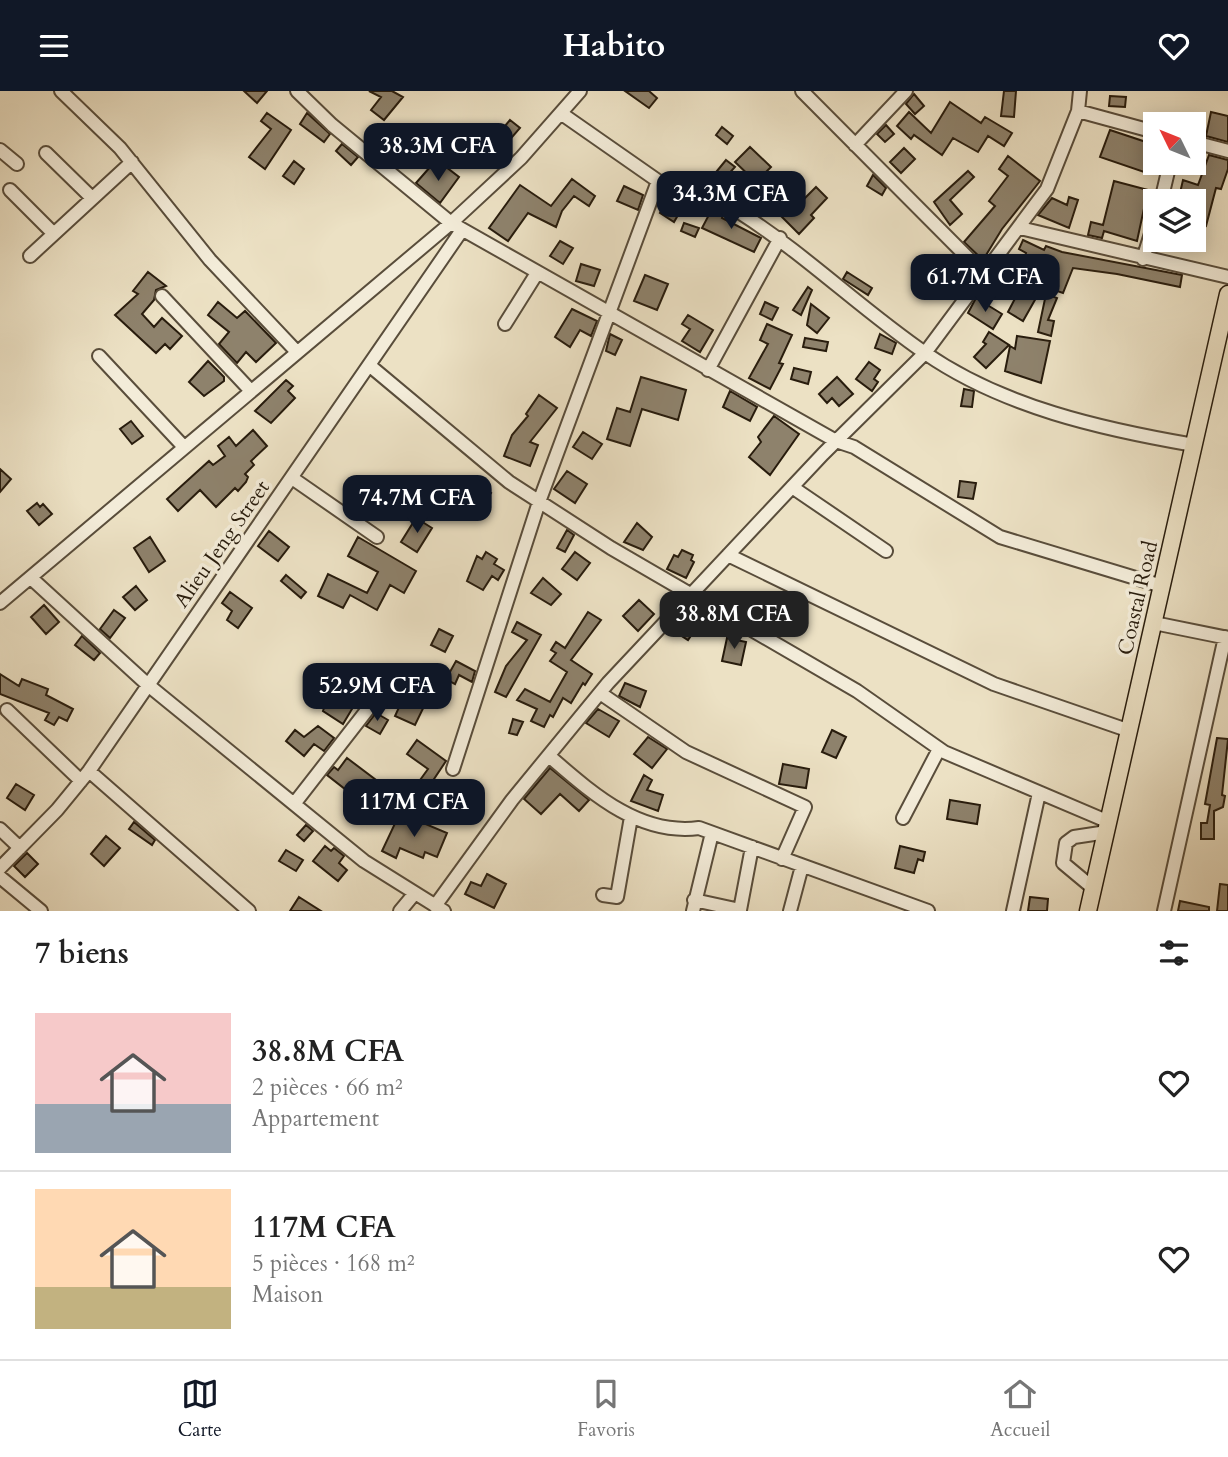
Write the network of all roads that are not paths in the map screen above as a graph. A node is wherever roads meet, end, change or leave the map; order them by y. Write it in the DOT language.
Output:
graph roads {
  1 [pos="61,91"];
  2 [pos="297,91"];
  3 [pos="580,91"];
  4 [pos="802,91"];
  5 [pos="906,91"];
  6 [pos="1080,91"];
  7 [pos="1078,111"];
  8 [pos="562,114"];
  9 [pos="1143,129"];
  10 [pos="855,145"];
  11 [pos="1206,145"];
  12 [pos="0,150"];
  13 [pos="1228,151"];
  14 [pos="46,153"];
  15 [pos="132,162"];
  16 [pos="17,164"];
  17 [pos="10,190"];
  18 [pos="92,198"];
  19 [pos="739,212"];
  20 [pos="457,226"];
  21 [pos="1020,228"];
  22 [pos="53,233"];
  23 [pos="780,238"];
  24 [pos="1145,252"];
  25 [pos="30,256"];
  26 [pos="1143,259"];
  27 [pos="537,273"];
  28 [pos="985,275"];
  29 [pos="1228,277"];
  30 [pos="1228,294"];
  31 [pos="162,296"];
  32 [pos="609,314"];
  33 [pos="505,324"];
  34 [pos="296,351"];
  35 [pos="925,353"];
  36 [pos="99,356"];
  37 [pos="369,365"];
  38 [pos="708,370"];
  39 [pos="250,390"];
  40 [pos="836,441"];
  41 [pos="1194,445"];
  42 [pos="184,447"];
  43 [pos="292,478"];
  44 [pos="792,487"];
  45 [pos="539,502"];
  46 [pos="377,537"];
  47 [pos="886,551"];
  48 [pos="728,555"];
  49 [pos="31,578"];
  50 [pos="1162,586"];
  51 [pos="691,594"];
  52 [pos="0,603"];
  53 [pos="1154,623"];
  54 [pos="1227,637"];
  55 [pos="148,685"];
  56 [pos="385,687"];
  57 [pos="600,693"];
  58 [pos="7,710"];
  59 [pos="1130,731"];
  60 [pos="939,748"];
  61 [pos="549,756"];
  62 [pos="453,769"];
  63 [pos="89,771"];
  64 [pos="81,781"];
  65 [pos="1039,793"];
  66 [pos="295,804"];
  67 [pos="631,817"];
  68 [pos="903,818"];
  69 [pos="1108,827"];
  70 [pos="0,829"];
  71 [pos="712,832"];
  72 [pos="752,847"];
  73 [pos="20,848"];
  74 [pos="782,859"];
  75 [pos="802,866"];
  76 [pos="0,868"];
  77 [pos="0,877"];
  78 [pos="1093,888"];
  79 [pos="415,893"];
  80 [pos="603,895"];
  81 [pos="693,906"];
  82 [pos="439,908"];
  83 [pos="41,911"];
  84 [pos="249,911"];
  85 [pos="400,911"];
  86 [pos="790,911"];
  87 [pos="928,911"];
  88 [pos="1013,911"];
  89 [pos="1087,911"];
  90 [pos="1164,911"];
  1 -- 15 [label="street"];
  2 -- 20 [label="street"];
  3 -- 8 [label="street"];
  4 -- 10 [label="street"];
  5 -- 10 [label="street"];
  6 -- 7 [label="street"];
  7 -- 9 [label="street"];
  7 -- 21 [label="street"];
  8 -- 20 [label="street"];
  8 -- 32 [label="street"];
  10 -- 28 [label="street"];
  11 -- 13 [label="street"];
  12 -- 16 [label="street"];
  14 -- 18 [label="street"];
  15 -- 18 [label="street"];
  15 -- 34 [label="street"];
  17 -- 22 [label="street"];
  18 -- 22 [label="street"];
  19 -- 23 [label="street"];
  20 -- 27 [label="street"];
  20 -- 34 [label="street"];
  20 -- 37 [label="street, Alieu Jeng Street"];
  21 -- 26 [label="street"];
  21 -- 28 [label="street"];
  22 -- 25 [label="street"];
  23 -- 35 [label="street"];
  23 -- 38 [label="street"];
  24 -- 26 [label="street"];
  26 -- 29 [label="street"];
  27 -- 32 [label="street"];
  27 -- 33 [label="street"];
  28 -- 35 [label="street"];
  30 -- 41 [label="main road, Coastal Road"];
  31 -- 39 [label="street"];
  32 -- 38 [label="street"];
  32 -- 45 [label="street"];
  34 -- 39 [label="street"];
  35 -- 40 [label="street"];
  35 -- 41 [label="street"];
  36 -- 42 [label="street"];
  37 -- 43 [label="street, Alieu Jeng Street"];
  37 -- 45 [label="street"];
  38 -- 40 [label="street"];
  39 -- 42 [label="street"];
  40 -- 44 [label="street"];
  40 -- 50 [label="street"];
  41 -- 50 [label="main road, Coastal Road"];
  42 -- 49 [label="street"];
  43 -- 46 [label="street"];
  43 -- 55 [label="street, Alieu Jeng Street"];
  44 -- 47 [label="street"];
  44 -- 48 [label="street"];
  45 -- 51 [label="street"];
  45 -- 62 [label="street"];
  48 -- 51 [label="street"];
  48 -- 59 [label="street"];
  49 -- 52 [label="street"];
  49 -- 55 [label="street"];
  50 -- 53 [label="main road, Coastal Road"];
  51 -- 57 [label="street"];
  51 -- 60 [label="street"];
  53 -- 54 [label="street"];
  53 -- 59 [label="main road, Coastal Road"];
  54 -- 90 [label="street"];
  55 -- 63 [label="street, Alieu Jeng Street"];
  55 -- 66 [label="street"];
  56 -- 66 [label="street"];
  57 -- 61 [label="street"];
  57 -- 74 [label="street"];
  58 -- 64 [label="street"];
  59 -- 69 [label="main road, Coastal Road"];
  60 -- 65 [label="street"];
  60 -- 68 [label="street"];
  61 -- 67 [label="street"];
  61 -- 82 [label="street"];
  63 -- 64 [label="street, Alieu Jeng Street"];
  63 -- 84 [label="street"];
  64 -- 73 [label="street, Alieu Jeng Street"];
  65 -- 69 [label="street"];
  65 -- 88 [label="street"];
  66 -- 79 [label="street"];
  67 -- 71 [label="street"];
  67 -- 80 [label="street"];
  69 -- 78 [label="main road, Coastal Road"];
  69 -- 78 [label="street"];
  70 -- 73 [label="street"];
  71 -- 72 [label="street"];
  71 -- 81 [label="street"];
  72 -- 74 [label="street"];
  72 -- 81 [label="street"];
  73 -- 76 [label="street, Alieu Jeng Street"];
  74 -- 75 [label="street"];
  75 -- 86 [label="street"];
  75 -- 87 [label="street"];
  77 -- 83 [label="street"];
  78 -- 89 [label="main road, Coastal Road"];
  79 -- 82 [label="street"];
  79 -- 85 [label="street"];
}
